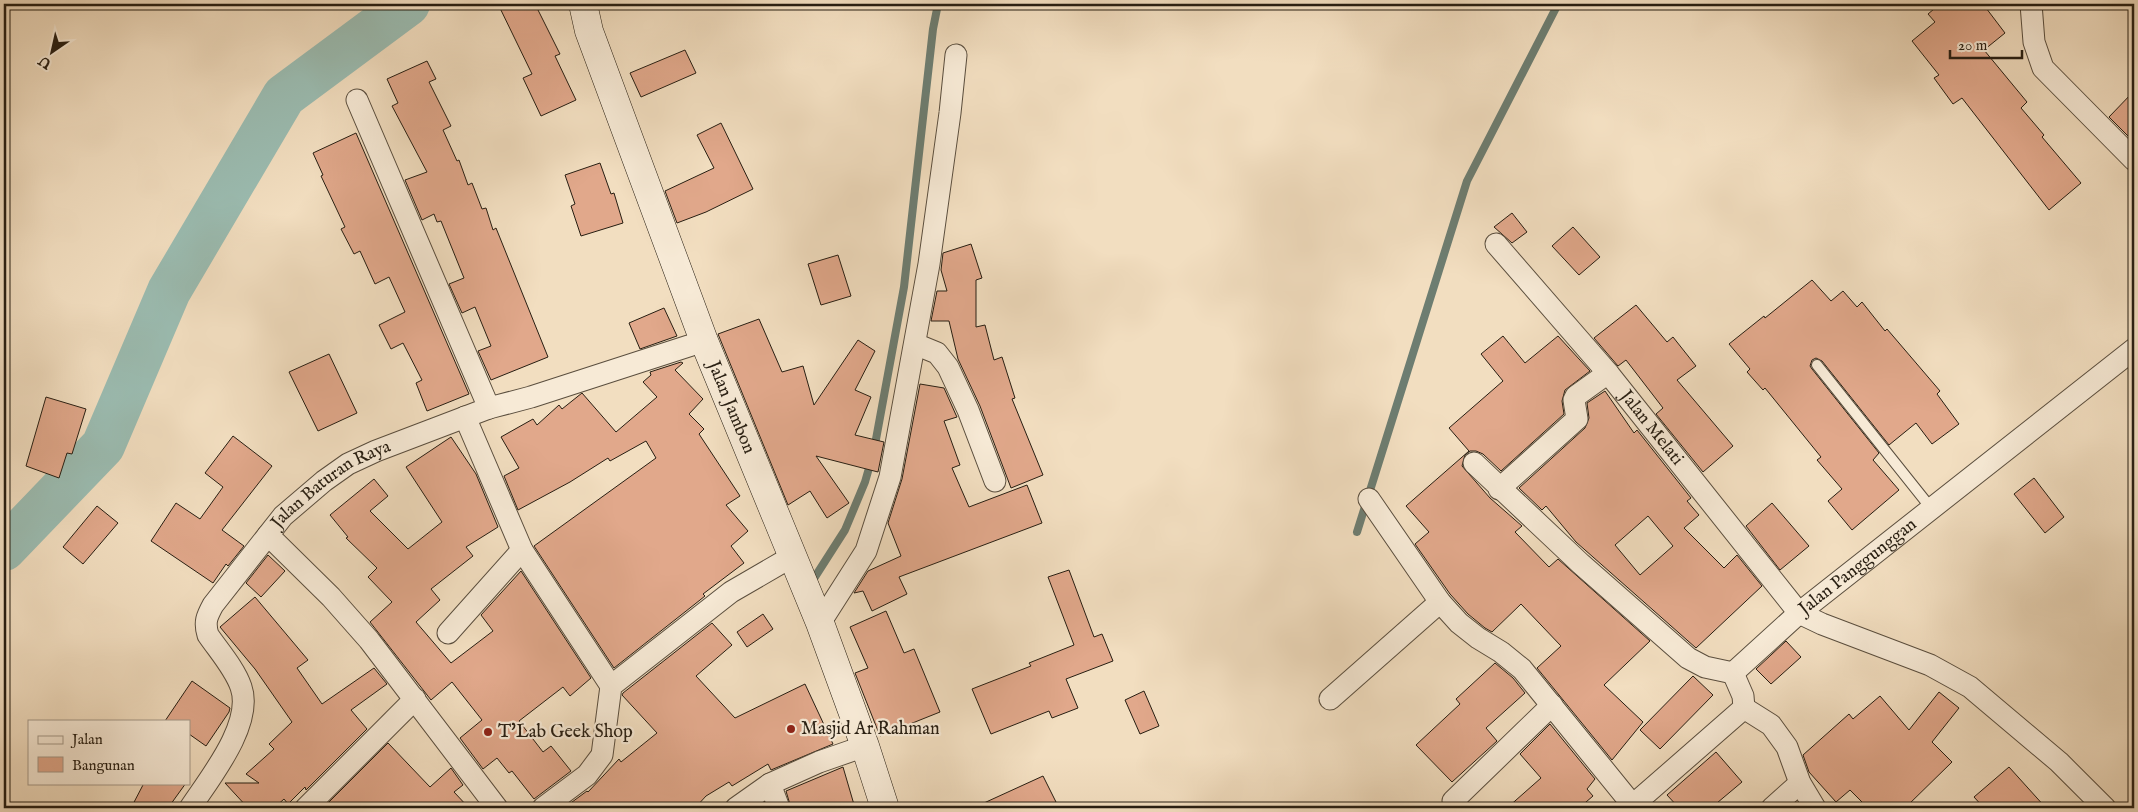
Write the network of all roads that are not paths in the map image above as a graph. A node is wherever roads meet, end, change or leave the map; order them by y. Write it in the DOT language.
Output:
graph roads {
  1 [pos="583,4"];
  2 [pos="2033,5"];
  3 [pos="956,55"];
  4 [pos="357,100"];
  5 [pos="2134,160"];
  6 [pos="1496,244"];
  7 [pos="704,341"];
  8 [pos="915,344"];
  9 [pos="2134,349"];
  10 [pos="1817,365"];
  11 [pos="1608,373"];
  12 [pos="489,408"];
  13 [pos="465,417"];
  14 [pos="1474,463"];
  15 [pos="995,480"];
  16 [pos="1499,489"];
  17 [pos="1370,500"];
  18 [pos="1931,508"];
  19 [pos="268,535"];
  20 [pos="522,550"];
  21 [pos="793,556"];
  22 [pos="1440,602"];
  23 [pos="1799,613"];
  24 [pos="820,623"];
  25 [pos="448,633"];
  26 [pos="1733,673"];
  27 [pos="611,686"];
  28 [pos="415,699"];
  29 [pos="1330,699"];
  30 [pos="1552,705"];
  31 [pos="1744,708"];
  32 [pos="865,746"];
  33 [pos="1800,783"];
  34 [pos="770,784"];
  35 [pos="1453,801"];
  36 [pos="1634,807"];
  37 [pos="190,808"];
  38 [pos="306,808"];
  39 [pos="498,808"];
  40 [pos="543,808"];
  41 [pos="736,808"];
  42 [pos="779,808"];
  43 [pos="885,808"];
  44 [pos="1772,808"];
  45 [pos="1815,808"];
  46 [pos="2105,808"];
  1 -- 7 [label="main road, Jalan Jambon"];
  2 -- 5 [label="street"];
  3 -- 8 [label="street"];
  4 -- 12 [label="street"];
  6 -- 11 [label="street"];
  7 -- 12 [label="street, Jalan Baturan Raya"];
  7 -- 21 [label="main road, Jalan Jambon"];
  8 -- 15 [label="street"];
  8 -- 24 [label="street"];
  9 -- 18 [label="street, Jalan Panggunggan"];
  10 -- 18 [label="lane"];
  11 -- 16 [label="street, Jalan Melati"];
  11 -- 23 [label="street, Jalan Melati"];
  12 -- 13 [label="street, Jalan Baturan Raya"];
  13 -- 19 [label="street, Jalan Baturan Raya"];
  13 -- 20 [label="street"];
  14 -- 16 [label="street"];
  16 -- 26 [label="street"];
  17 -- 22 [label="street"];
  18 -- 23 [label="street, Jalan Panggunggan"];
  19 -- 28 [label="street"];
  19 -- 37 [label="street, Jalan Baturan Raya"];
  20 -- 25 [label="street"];
  20 -- 27 [label="street"];
  21 -- 24 [label="main road, Jalan Jambon"];
  21 -- 27 [label="street"];
  22 -- 29 [label="street"];
  22 -- 30 [label="street"];
  23 -- 26 [label="street"];
  23 -- 46 [label="street, Jalan Panggunggan"];
  24 -- 32 [label="main road, Jalan Jambon"];
  26 -- 31 [label="street"];
  27 -- 40 [label="street"];
  28 -- 38 [label="street"];
  28 -- 39 [label="street"];
  30 -- 35 [label="street"];
  30 -- 36 [label="street"];
  31 -- 33 [label="street"];
  31 -- 36 [label="street"];
  32 -- 34 [label="street"];
  32 -- 43 [label="main road, Jalan Jambon"];
  33 -- 44 [label="street"];
  33 -- 45 [label="street"];
  34 -- 41 [label="street"];
  34 -- 42 [label="street"];
}
